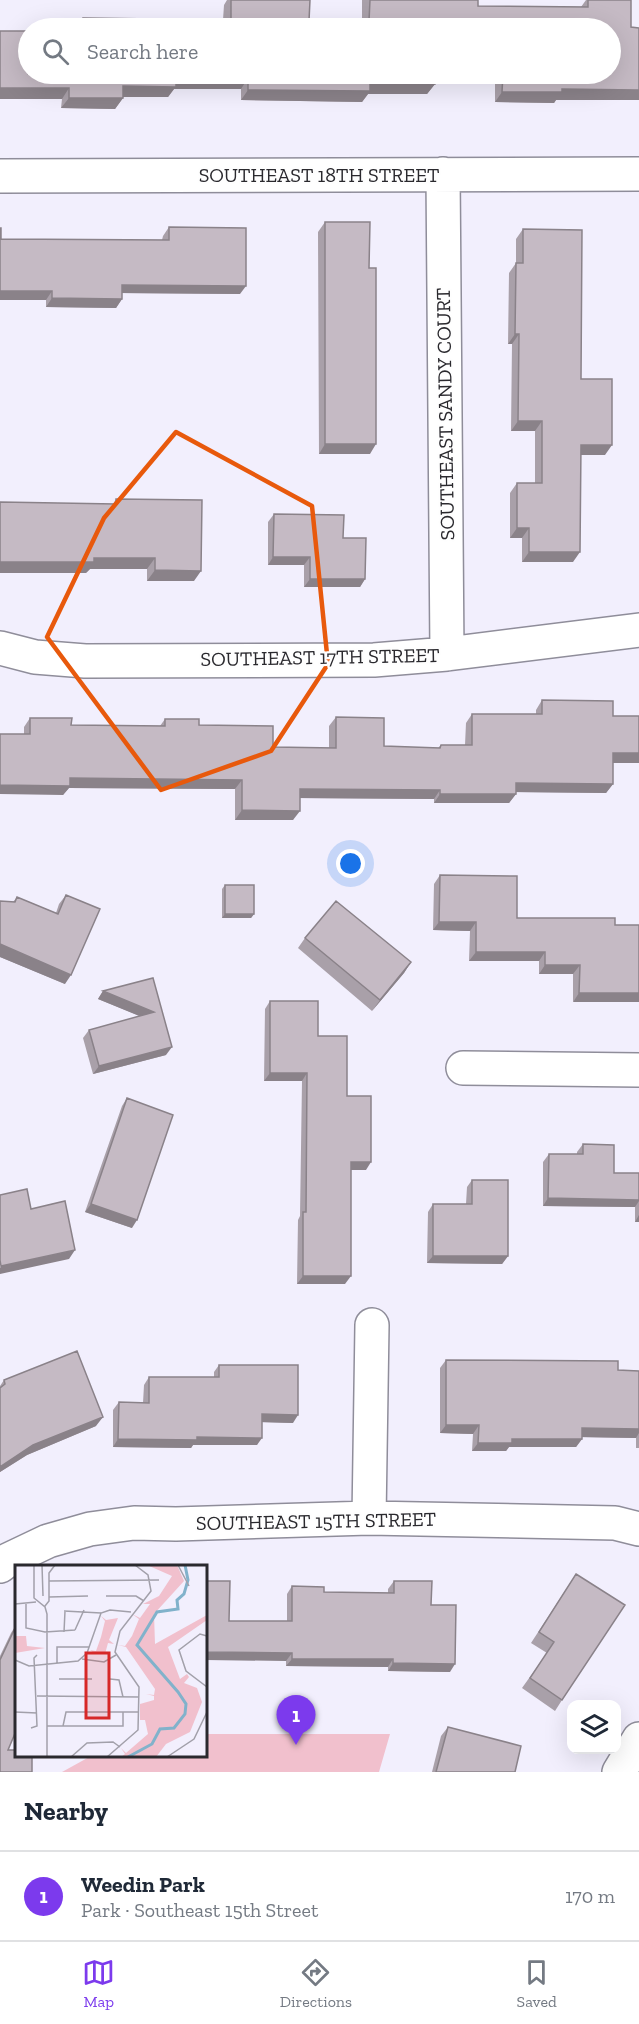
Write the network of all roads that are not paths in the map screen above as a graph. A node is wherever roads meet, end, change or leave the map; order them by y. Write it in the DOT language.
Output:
graph roads {
  1 [pos="443,174"];
  2 [pos="639,174"];
  3 [pos="0,176"];
  4 [pos="639,630"];
  5 [pos="0,648"];
  6 [pos="447,654"];
  7 [pos="462,1068"];
  8 [pos="639,1070"];
  9 [pos="372,1325"];
  10 [pos="369,1518"];
  11 [pos="639,1529"];
  12 [pos="0,1566"];
  13 [pos="639,1739"];
  14 [pos="619,1772"];
  1 -- 2 [label="street, SOUTHEAST 18TH STREET"];
  1 -- 3 [label="street, SOUTHEAST 18TH STREET"];
  1 -- 6 [label="street, SOUTHEAST SANDY COURT"];
  4 -- 6 [label="street, SOUTHEAST 17TH STREET"];
  5 -- 6 [label="street, SOUTHEAST 17TH STREET"];
  7 -- 8 [label="street"];
  9 -- 10 [label="street"];
  10 -- 11 [label="street, SOUTHEAST 15TH STREET"];
  10 -- 12 [label="street, SOUTHEAST 15TH STREET"];
  13 -- 14 [label="street"];
}
